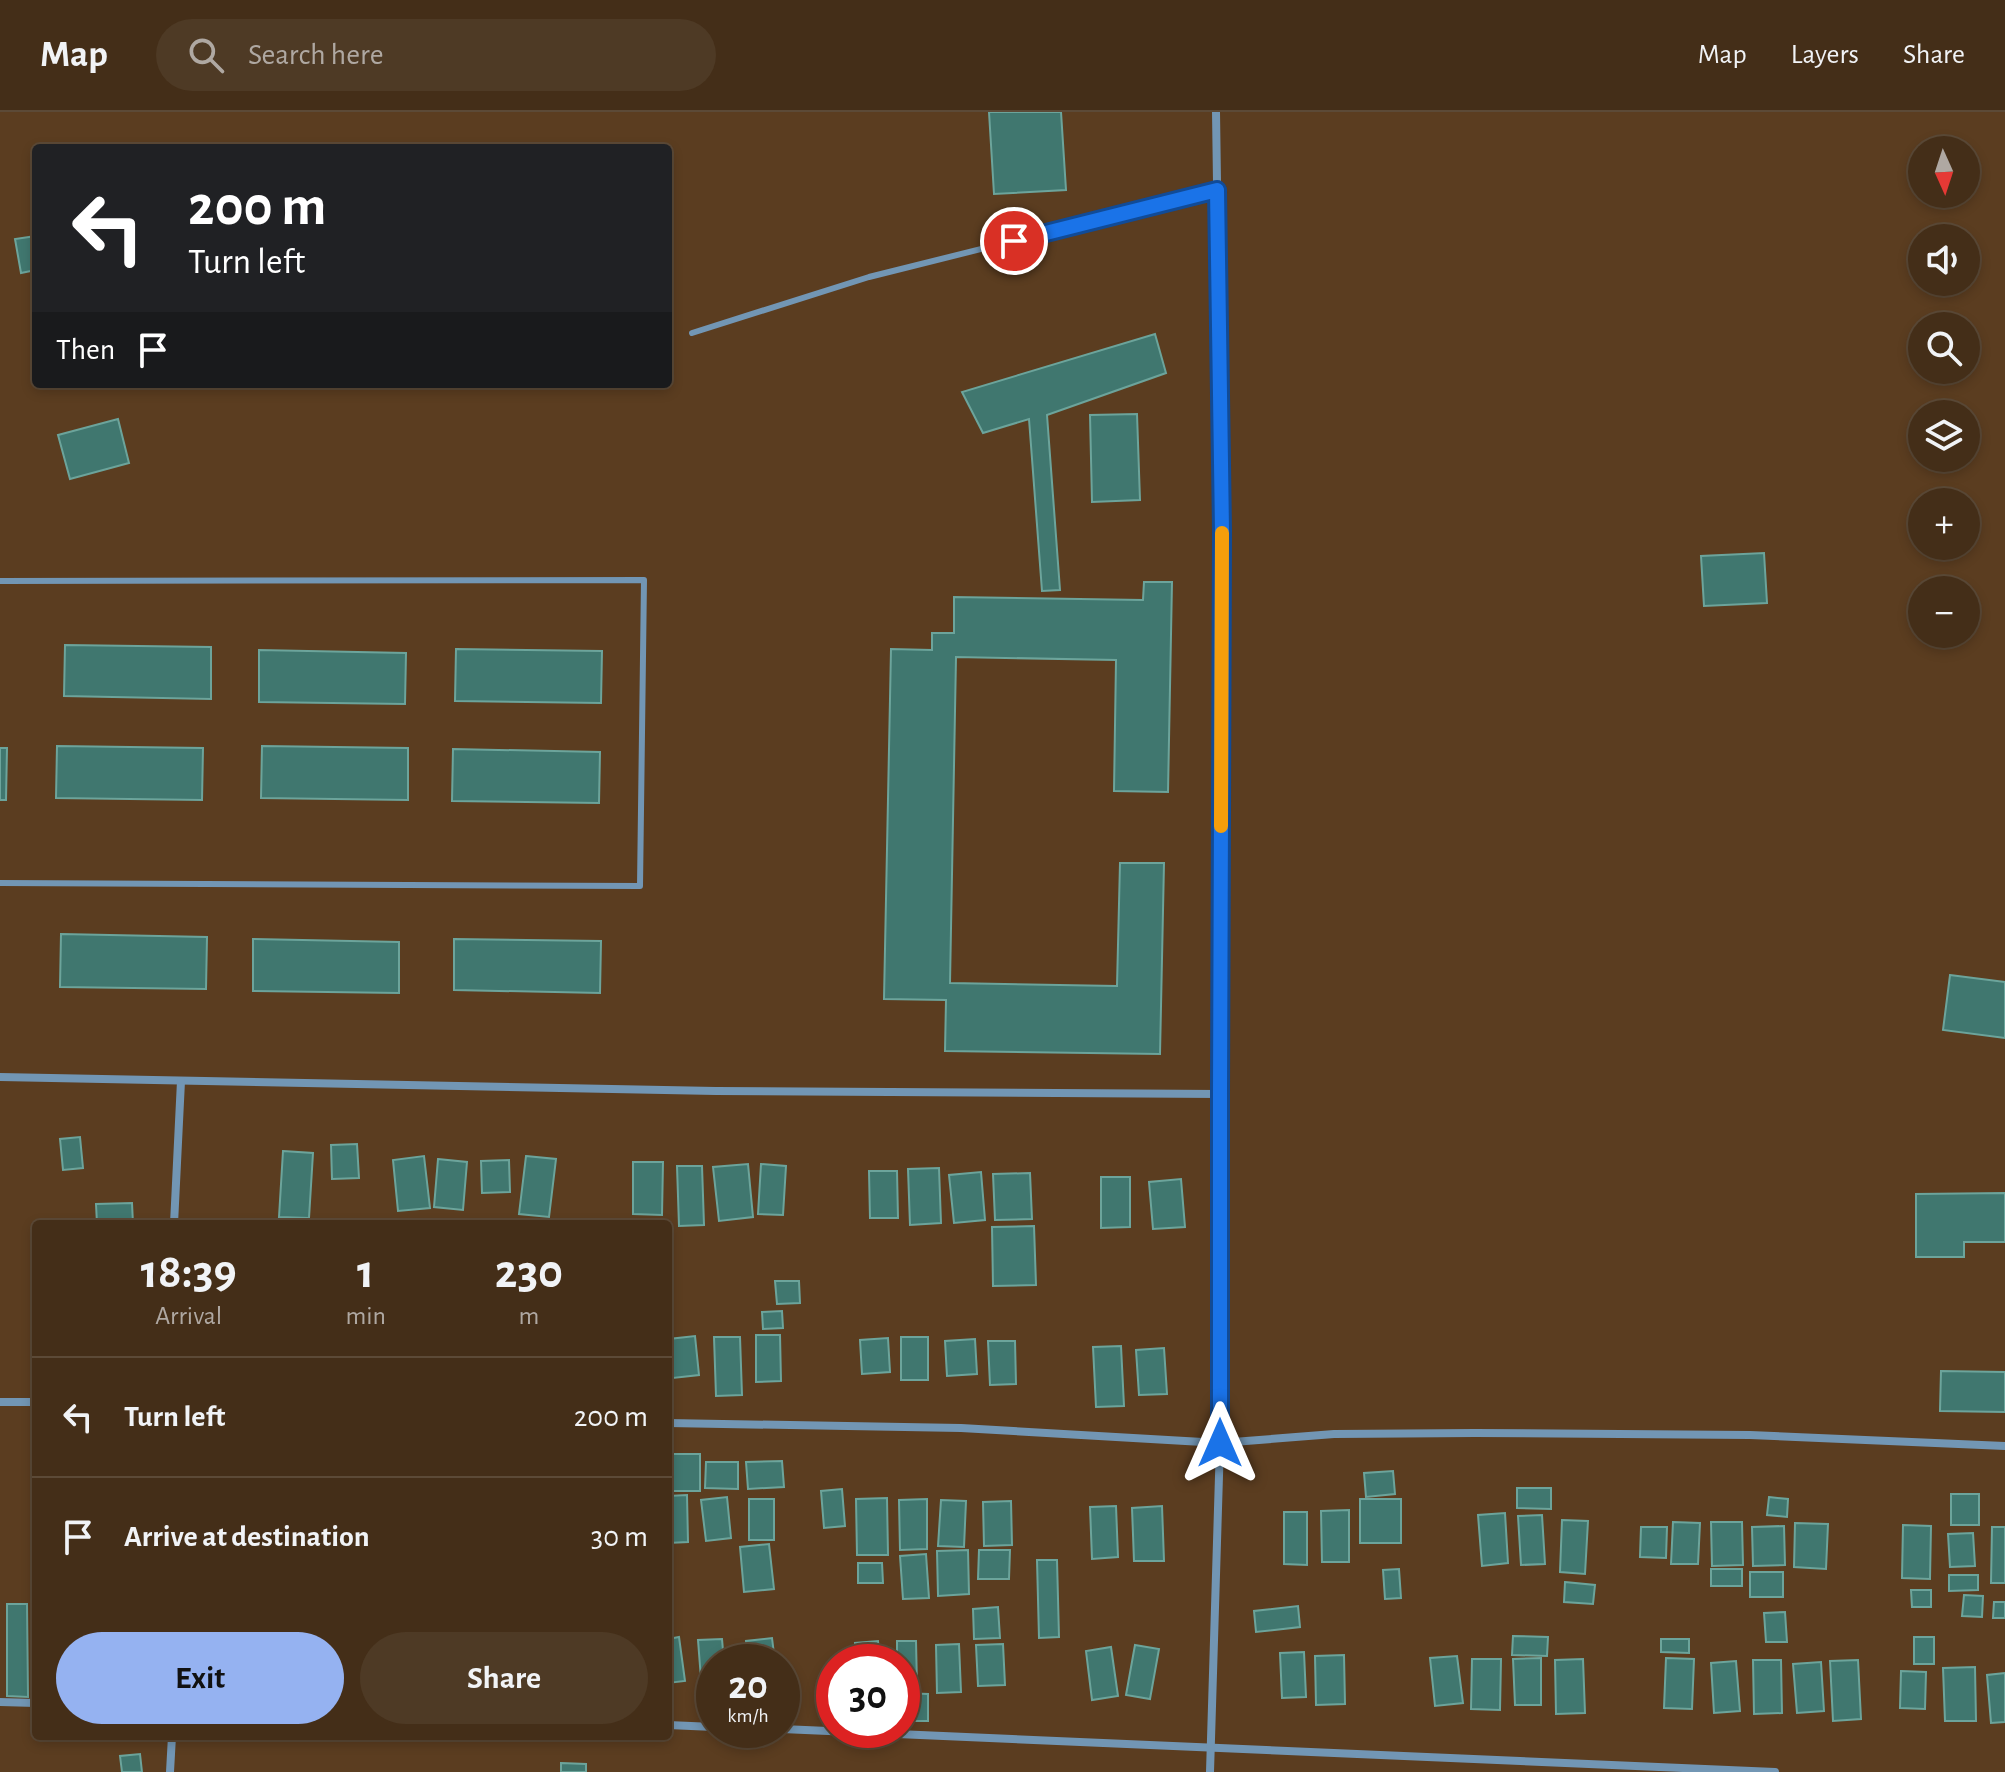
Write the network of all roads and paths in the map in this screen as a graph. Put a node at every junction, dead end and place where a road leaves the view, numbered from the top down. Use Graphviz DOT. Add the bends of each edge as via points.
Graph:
graph roads {
  1 [pos="1216,112"];
  2 [pos="1217,190"];
  3 [pos="692,333"];
  4 [pos="0,581"];
  5 [pos="0,883"];
  6 [pos="0,1077"];
  7 [pos="181,1081"];
  8 [pos="1220,1094"];
  9 [pos="174,1220"];
  10 [pos="0,1402"];
  11 [pos="32,1402"];
  12 [pos="672,1423"];
  13 [pos="1220,1443"];
  14 [pos="2005,1446"];
  15 [pos="0,1702"];
  16 [pos="32,1703"];
  17 [pos="672,1725"];
  18 [pos="696,1726"];
  19 [pos="800,1730"];
  20 [pos="172,1740"];
  21 [pos="1210,1746"];
  22 [pos="170,1772"];
  23 [pos="1210,1772"];
  24 [pos="1775,1772"];
  1 -- 2 [label="street"];
  2 -- 3 [label="lane" via="869,277"];
  2 -- 8 [label="street"];
  4 -- 5 [label="lane" via="644,580 640,886"];
  6 -- 7 [label="street"];
  7 -- 8 [label="street"];
  7 -- 9 [label="street"];
  8 -- 13 [label="street"];
  10 -- 11 [label="street"];
  12 -- 13 [label="street" via="961,1428"];
  13 -- 14 [label="street" via="1334,1434 1475,1433 1750,1435"];
  13 -- 21 [label="street"];
  15 -- 16 [label="street"];
  17 -- 18 [label="street"];
  19 -- 21 [label="street"];
  20 -- 22 [label="street"];
  21 -- 23 [label="street"];
  21 -- 24 [label="street"];
}
